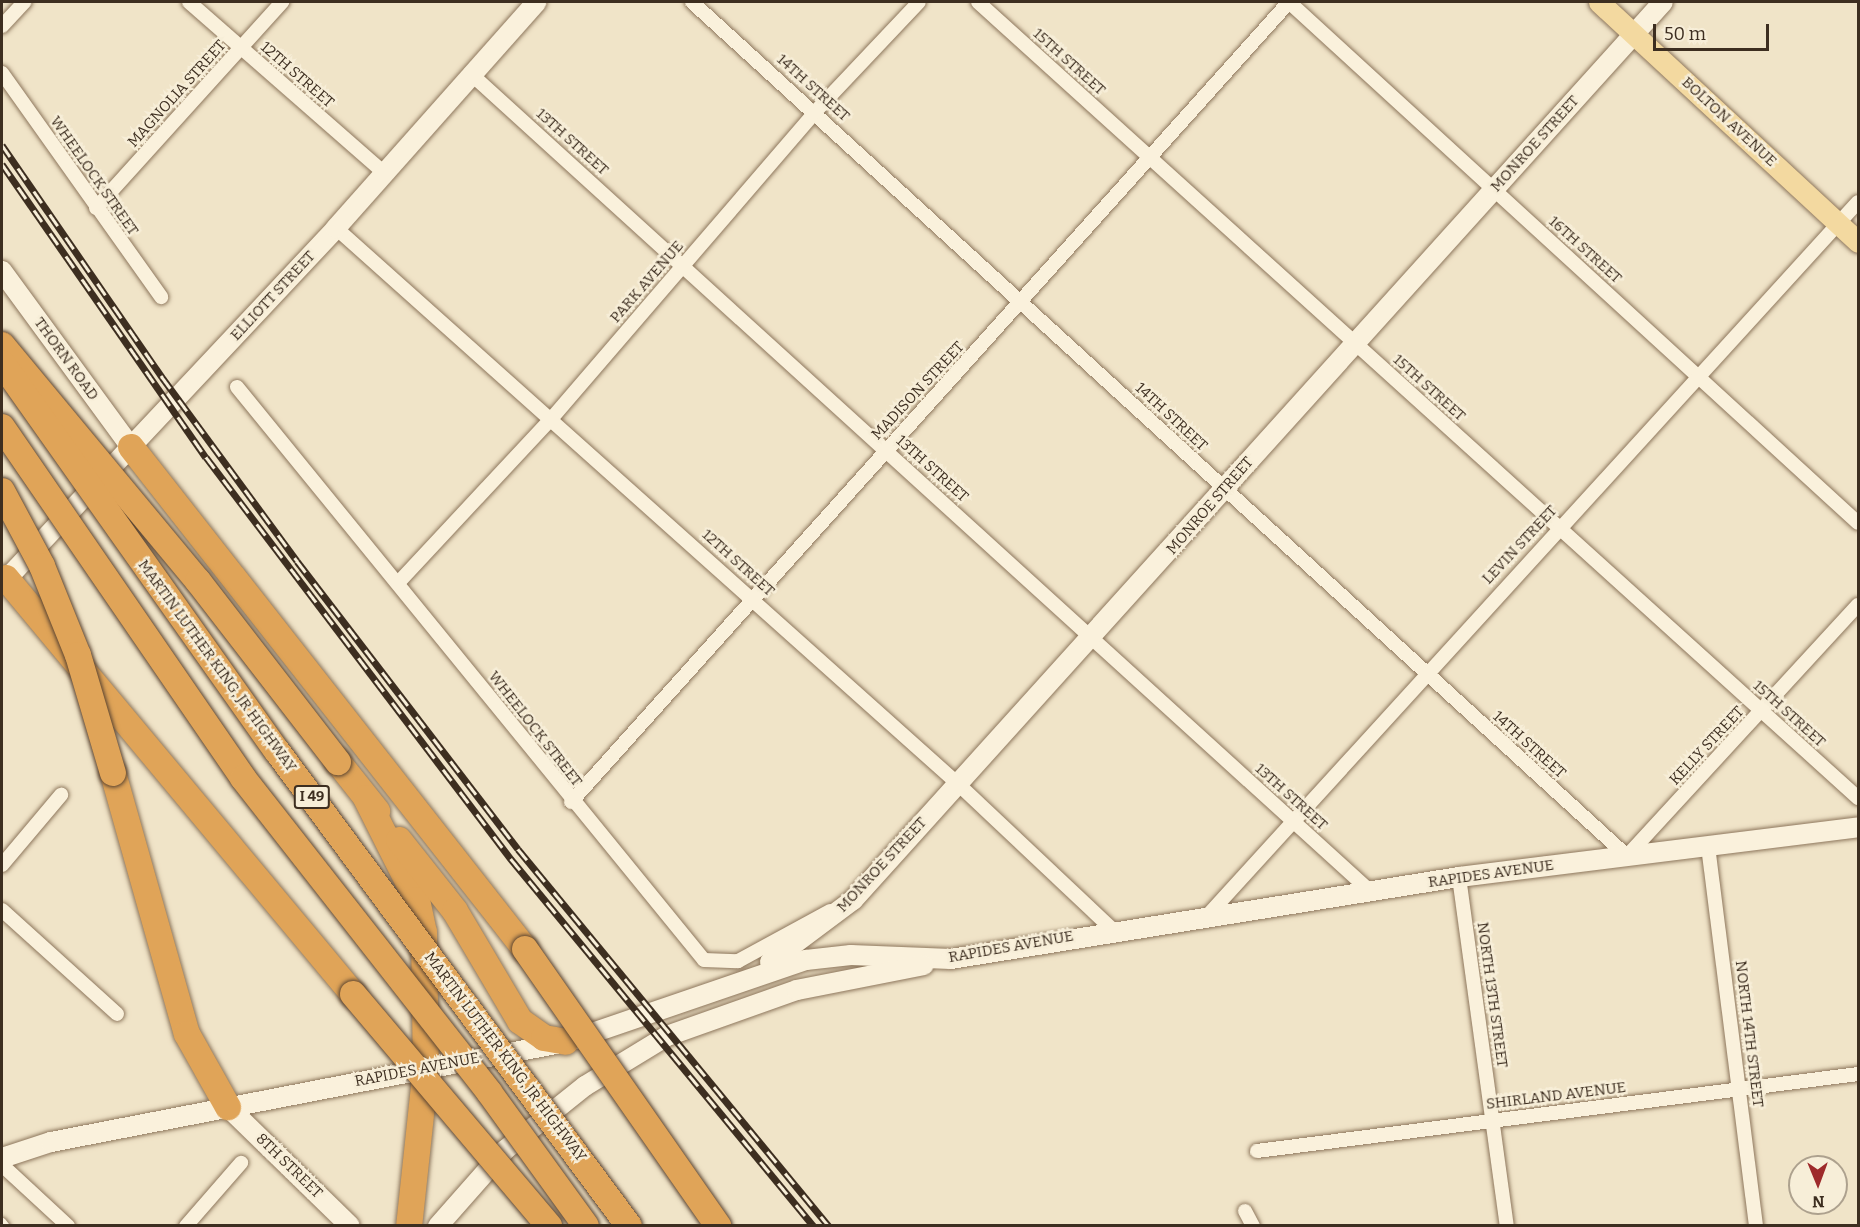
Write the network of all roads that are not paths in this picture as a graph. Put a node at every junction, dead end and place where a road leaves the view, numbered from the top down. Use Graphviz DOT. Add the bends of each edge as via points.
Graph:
graph roads {
  1 [pos="24,2"];
  2 [pos="189,2"];
  3 [pos="282,2"];
  4 [pos="537,2"];
  5 [pos="692,2"];
  6 [pos="918,2"];
  7 [pos="978,2"];
  8 [pos="1289,2"];
  9 [pos="1599,2"];
  10 [pos="1662,2"];
  11 [pos="2,26"];
  12 [pos="1634,33"];
  13 [pos="241,47"];
  14 [pos="2,73"];
  15 [pos="470,73"];
  16 [pos="815,112"];
  17 [pos="1151,159"];
  18 [pos="384,173"];
  19 [pos="1495,189"];
  20 [pos="1858,202"];
  21 [pos="96,208"];
  22 [pos="1839,225"];
  23 [pos="336,228"];
  24 [pos="1858,242"];
  25 [pos="684,265"];
  26 [pos="2,271"];
  27 [pos="161,297"];
  28 [pos="1022,303"];
  29 [pos="1355,343"];
  30 [pos="2,345"];
  31 [pos="2,363"];
  32 [pos="1701,378"];
  33 [pos="237,387"];
  34 [pos="552,418"];
  35 [pos="2,427"];
  36 [pos="131,447"];
  37 [pos="887,450"];
  38 [pos="1224,489"];
  39 [pos="2,491"];
  40 [pos="1858,523"];
  41 [pos="1558,528"];
  42 [pos="3,578"];
  43 [pos="398,583"];
  44 [pos="752,598"];
  45 [pos="1858,605"];
  46 [pos="1094,638"];
  47 [pos="1425,673"];
  48 [pos="1761,711"];
  49 [pos="957,783"];
  50 [pos="61,795"];
  51 [pos="366,798"];
  52 [pos="1858,798"];
  53 [pos="571,802"];
  54 [pos="1292,821"];
  55 [pos="1858,827"];
  56 [pos="1708,846"];
  57 [pos="1627,856"];
  58 [pos="2,865"];
  59 [pos="1459,877"];
  60 [pos="1370,891"];
  61 [pos="853,900"];
  62 [pos="2,910"];
  63 [pos="1209,914"];
  64 [pos="1112,930"];
  65 [pos="951,959"];
  66 [pos="733,983"];
  67 [pos="117,1014"];
  68 [pos="566,1042"];
  69 [pos="426,1068"];
  70 [pos="1858,1074"];
  71 [pos="1739,1089"];
  72 [pos="228,1107"];
  73 [pos="1493,1120"];
  74 [pos="1257,1151"];
  75 [pos="2,1158"];
  76 [pos="241,1163"];
  77 [pos="2,1165"];
  78 [pos="1245,1211"];
  79 [pos="2,1221"];
  80 [pos="62,1224"];
  81 [pos="6,1226"];
  82 [pos="186,1226"];
  83 [pos="350,1226"];
  84 [pos="409,1226"];
  85 [pos="438,1226"];
  86 [pos="549,1226"];
  87 [pos="586,1226"];
  88 [pos="629,1226"];
  89 [pos="718,1226"];
  90 [pos="1253,1226"];
  91 [pos="1506,1226"];
  92 [pos="1756,1226"];
  1 -- 11 [label="street"];
  2 -- 13 [label="street, 12TH STREET"];
  3 -- 13 [label="street, MAGNOLIA STREET"];
  4 -- 15 [label="main road, ELLIOTT STREET"];
  5 -- 16 [label="street, 14TH STREET"];
  6 -- 16 [label="street, PARK AVENUE"];
  7 -- 17 [label="street, 15TH STREET"];
  8 -- 17 [label="street, MADISON STREET"];
  8 -- 19 [label="street, 16TH STREET"];
  9 -- 12 [label="main road, BOLTON AVENUE"];
  10 -- 12 [label="main road, MONROE STREET"];
  12 -- 19 [label="main road, MONROE STREET"];
  12 -- 22 [label="main road, BOLTON AVENUE"];
  13 -- 18 [label="street, 12TH STREET"];
  13 -- 21 [label="street, MAGNOLIA STREET"];
  14 -- 21 [label="street, WHEELOCK STREET"];
  15 -- 18 [label="main road, ELLIOTT STREET"];
  15 -- 25 [label="street, 13TH STREET"];
  16 -- 25 [label="street, PARK AVENUE"];
  16 -- 28 [label="street, 14TH STREET"];
  17 -- 28 [label="street, MADISON STREET"];
  17 -- 29 [label="street, 15TH STREET"];
  18 -- 23 [label="main road, ELLIOTT STREET"];
  19 -- 29 [label="main road, MONROE STREET"];
  19 -- 32 [label="street, 16TH STREET"];
  20 -- 22 [label="street, LEVIN STREET"];
  21 -- 27 [label="street, WHEELOCK STREET"];
  22 -- 24 [label="main road, BOLTON AVENUE"];
  22 -- 32 [label="street, LEVIN STREET"];
  23 -- 34 [label="street, 12TH STREET"];
  23 -- 36 [label="main road, ELLIOTT STREET"];
  25 -- 34 [label="street, PARK AVENUE"];
  25 -- 37 [label="street, 13TH STREET"];
  26 -- 36 [label="main road, THORN ROAD"];
  28 -- 37 [label="street, MADISON STREET"];
  28 -- 38 [label="street, 14TH STREET"];
  29 -- 38 [label="main road, MONROE STREET"];
  29 -- 41 [label="street, 15TH STREET"];
  30 -- 51 [label="highway, bridge" via="198,582"];
  31 -- 88 [label="highway, MARTIN LUTHER KING, JR HIGHWAY / I 49, bridge" via="277,751"];
  32 -- 40 [label="street, 16TH STREET"];
  32 -- 41 [label="street, LEVIN STREET"];
  33 -- 43 [label="street, WHEELOCK STREET"];
  34 -- 43 [label="street, PARK AVENUE"];
  34 -- 44 [label="street, 12TH STREET"];
  35 -- 87 [label="highway, I 49, bridge" via="243,778 489,1092"];
  36 -- 42 [label="main road, ELLIOTT STREET"];
  36 -- 89 [label="highway, bridge" via="525,949"];
  37 -- 44 [label="street, MADISON STREET"];
  37 -- 46 [label="street, 13TH STREET"];
  38 -- 46 [label="main road, MONROE STREET"];
  38 -- 47 [label="street, 14TH STREET"];
  39 -- 72 [label="highway, bridge" via="68,628 187,1034"];
  41 -- 47 [label="street, LEVIN STREET"];
  41 -- 48 [label="street, 15TH STREET"];
  42 -- 86 [label="highway, bridge"];
  43 -- 53 [label="street, WHEELOCK STREET"];
  44 -- 49 [label="street, 12TH STREET"];
  44 -- 53 [label="street, MADISON STREET"];
  45 -- 48 [label="street, KELLY STREET"];
  46 -- 49 [label="main road, MONROE STREET"];
  46 -- 54 [label="street, 13TH STREET"];
  47 -- 54 [label="street, LEVIN STREET"];
  47 -- 57 [label="street, 14TH STREET"];
  48 -- 52 [label="street, 15TH STREET"];
  48 -- 57 [label="street, KELLY STREET"];
  49 -- 61 [label="main road, MONROE STREET"];
  49 -- 64 [label="street, 12TH STREET"];
  50 -- 58 [label="street"];
  51 -- 68 [label="highway" via="455,911 520,1021 543,1038"];
  51 -- 69 [label="highway" via="417,900 428,978"];
  53 -- 61 [label="street, WHEELOCK STREET" via="694,951 715,964 738,961"];
  54 -- 60 [label="street, 13TH STREET"];
  54 -- 63 [label="street, LEVIN STREET"];
  55 -- 56 [label="main road, RAPIDES AVENUE"];
  56 -- 57 [label="main road, RAPIDES AVENUE"];
  56 -- 71 [label="street, NORTH 14TH STREET"];
  57 -- 59 [label="main road, RAPIDES AVENUE"];
  59 -- 60 [label="main road, RAPIDES AVENUE"];
  59 -- 73 [label="street, NORTH 13TH STREET"];
  60 -- 63 [label="main road, RAPIDES AVENUE"];
  61 -- 66 [label="main road, MONROE STREET" via="794,949"];
  62 -- 67 [label="street"];
  63 -- 64 [label="main road, RAPIDES AVENUE"];
  64 -- 65 [label="main road, RAPIDES AVENUE"];
  65 -- 66 [label="main road, RAPIDES AVENUE" via="851,955 806,960"];
  65 -- 85 [label="main road" via="797,990 667,1036 585,1086 505,1150"];
  66 -- 68 [label="main road, RAPIDES AVENUE" via="634,1022"];
  68 -- 69 [label="main road, RAPIDES AVENUE"];
  69 -- 72 [label="main road, RAPIDES AVENUE"];
  69 -- 84 [label="highway"];
  70 -- 71 [label="street, SHIRLAND AVENUE"];
  71 -- 73 [label="street, SHIRLAND AVENUE"];
  71 -- 92 [label="street, NORTH 14TH STREET"];
  72 -- 75 [label="main road, RAPIDES AVENUE" via="51,1142"];
  72 -- 83 [label="main road, 8TH STREET"];
  73 -- 74 [label="street, SHIRLAND AVENUE"];
  73 -- 91 [label="street, NORTH 13TH STREET"];
  76 -- 82 [label="street"];
  77 -- 80 [label="street"];
  78 -- 90 [label="street"];
  79 -- 81 [label="lane"];
}
